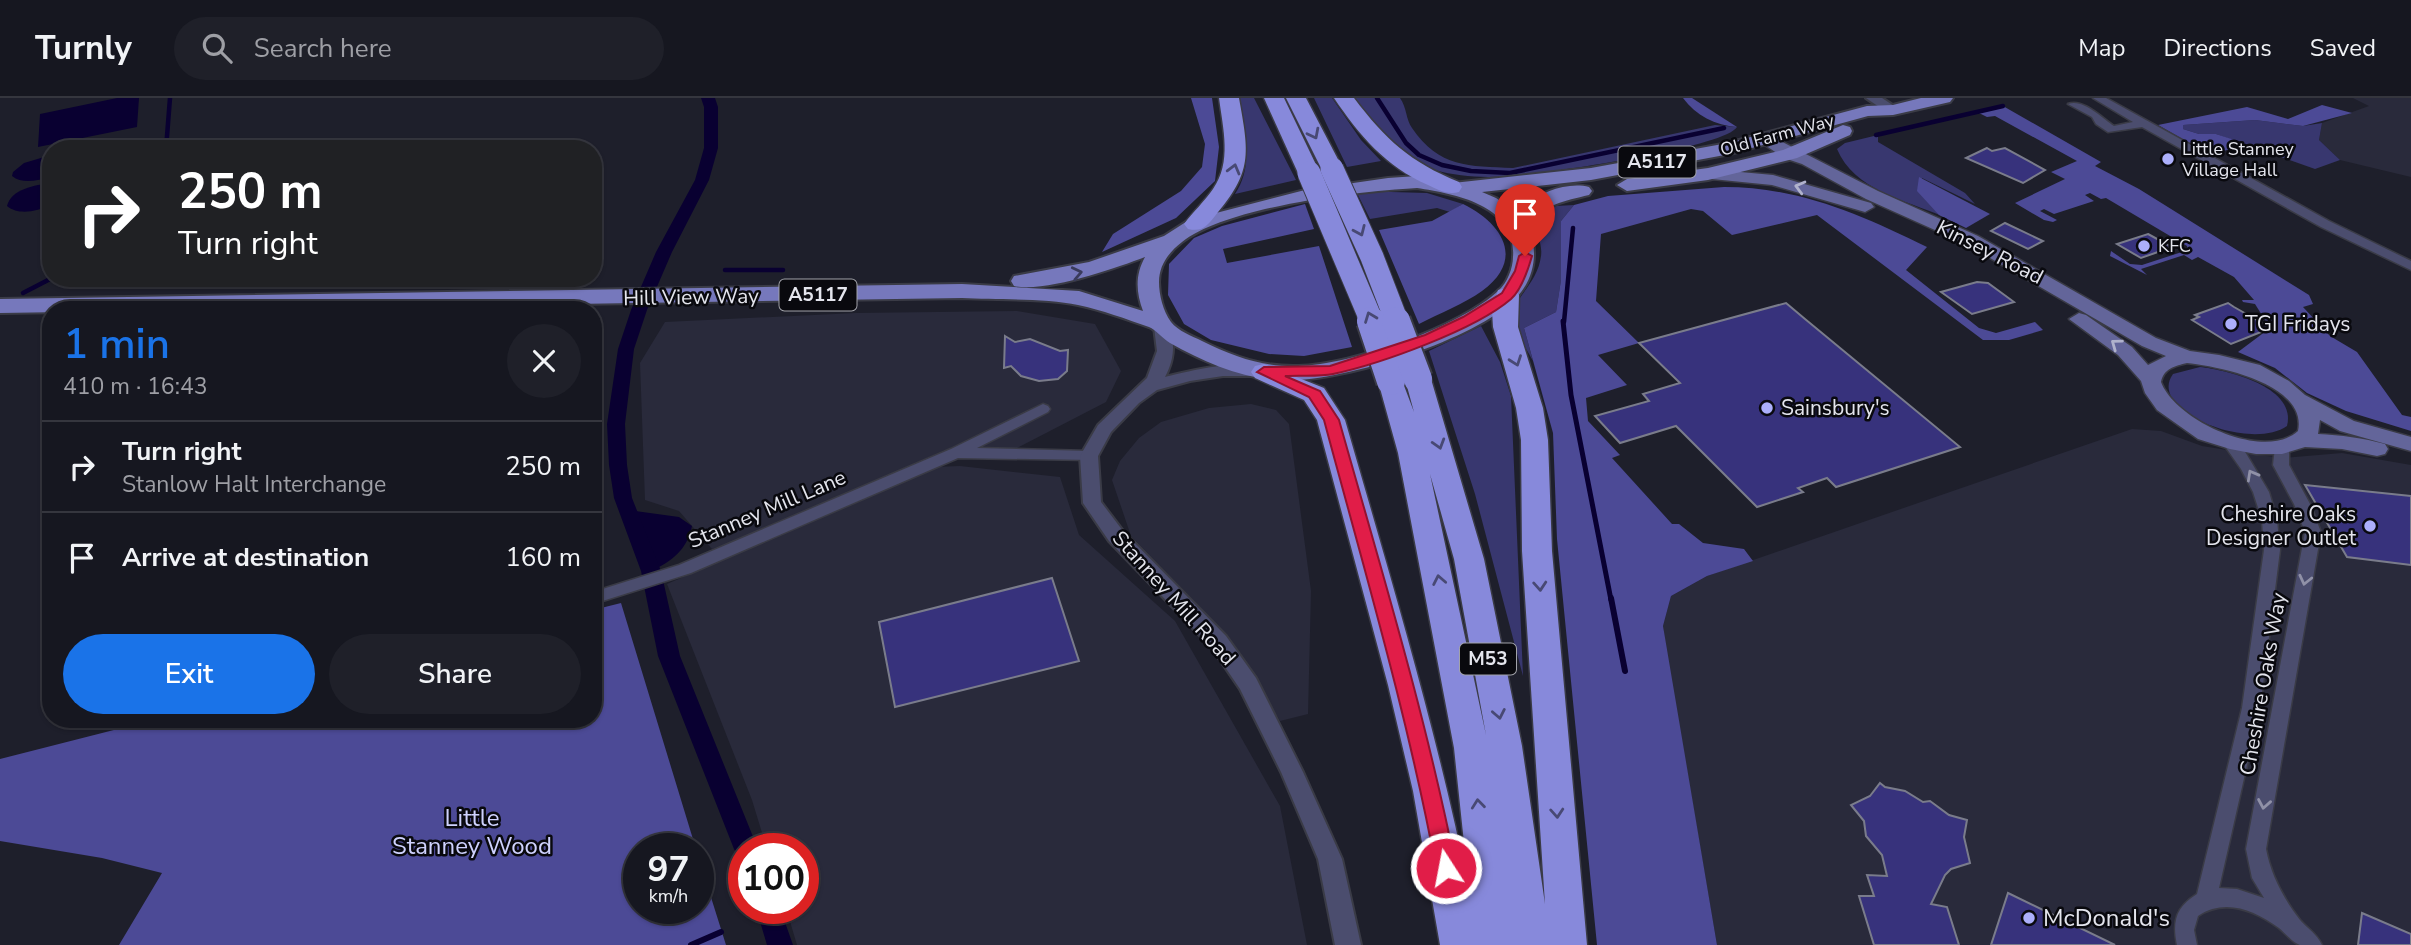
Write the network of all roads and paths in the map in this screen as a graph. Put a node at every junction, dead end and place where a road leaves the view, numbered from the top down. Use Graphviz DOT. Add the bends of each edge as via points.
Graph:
graph roads {
  1 [pos="1229,98"];
  2 [pos="1273,98"];
  3 [pos="1296,98"];
  4 [pos="1343,98"];
  5 [pos="1873,98"];
  6 [pos="1944,98"];
  7 [pos="2098,98"];
  8 [pos="2073,104"];
  9 [pos="1893,110"];
  10 [pos="2140,124"];
  11 [pos="1765,138"];
  12 [pos="1790,154"];
  13 [pos="1321,171"];
  14 [pos="1708,174"];
  15 [pos="1452,187"];
  16 [pos="1865,207"];
  17 [pos="1196,224"];
  18 [pos="1519,225"];
  19 [pos="1168,241"];
  20 [pos="2411,266"];
  21 [pos="962,291"];
  22 [pos="1507,295"];
  23 [pos="381,301"];
  24 [pos="42,305"];
  25 [pos="0,306"];
  26 [pos="1160,325"];
  27 [pos="2187,357"];
  28 [pos="1262,371"];
  29 [pos="2150,379"];
  30 [pos="1405,380"];
  31 [pos="1152,386"];
  32 [pos="2298,400"];
  33 [pos="1043,409"];
  34 [pos="2229,443"];
  35 [pos="2292,443"];
  36 [pos="2411,444"];
  37 [pos="956,453"];
  38 [pos="1088,456"];
  39 [pos="2411,457"];
  40 [pos="602,596"];
  41 [pos="2206,900"];
  42 [pos="2293,926"];
  43 [pos="1348,945"];
  44 [pos="1460,945"];
  45 [pos="1494,945"];
  46 [pos="1531,945"];
  47 [pos="1567,945"];
  48 [pos="2187,945"];
  49 [pos="2312,945"];
  17 -- 1 [label="highway, one-way" via="1223,193 1237,166"];
  2 -- 13 [label="highway, M53"];
  3 -- 13 [label="highway, M53, one-way"];
  4 -- 15 [label="highway" via="1377,144 1402,165"];
  5 -- 9 [label="street"];
  6 -- 9 [label="main road, Old Farm Way / A5117"];
  7 -- 10 [label="street"];
  8 -- 10 [label="street" via="2096,115 2112,130"];
  9 -- 11 [label="main road, Old Farm Way / A5117" via="1867,111"];
  9 -- 12 [label="main road, Old Farm Way / A5117"];
  10 -- 20 [label="street"];
  11 -- 12 [label="main road, Kinsey Road"];
  11 -- 15 [label="main road, Old Farm Way / A5117" via="1730,149 1591,174"];
  12 -- 14 [label="main road, Old Farm Way / A5117"];
  12 -- 16 [label="main road, Kinsey Road" via="1794,164"];
  12 -- 27 [label="main road, Kinsey Road" via="1972,240 2149,342"];
  13 -- 30 [label="highway, M53, bridge" via="1372,322"];
  16 -- 14 [label="main road, one-way" via="1773,180"];
  14 -- 18 [label="main road, Old Farm Way / A5117" via="1544,199 1531,207"];
  15 -- 17 [label="main road, Hill View Way" via="1417,182 1352,186 1301,194"];
  15 -- 18 [label="main road" via="1499,208"];
  29 -- 16 [label="main road, Kinsey Road, one-way" via="2124,351 2006,274 1943,240"];
  17 -- 19 [label="main road, Hill View Way"];
  18 -- 22 [label="main road" via="1525,256 1522,271"];
  21 -- 19 [label="main road, Hill View Way / A5117, one-way" via="1080,273"];
  19 -- 26 [label="main road" via="1149,271 1148,291"];
  21 -- 23 [label="main road, Hill View Way / A5117"];
  21 -- 26 [label="main road, Hill View Way / A5117" via="1079,298"];
  22 -- 28 [label="main road" via="1455,326 1394,351 1331,370"];
  22 -- 47 [label="highway, one-way" via="1503,326 1533,426 1536,537"];
  24 -- 25 [label="main road, Hill View Way / A5117"];
  26 -- 28 [label="main road, Hill View Way" via="1211,355"];
  26 -- 31 [label="street" via="1167,347"];
  27 -- 29 [label="main road" via="2160,364"];
  27 -- 32 [label="main road" via="2209,358 2258,373"];
  28 -- 31 [label="street" via="1223,371"];
  28 -- 44 [label="highway" via="1314,394 1331,420 1412,711"];
  29 -- 34 [label="main road" via="2165,408"];
  45 -- 30 [label="highway, M53, one-way" via="1471,748 1412,453"];
  30 -- 46 [label="highway, M53, one-way" via="1469,559 1505,746"];
  31 -- 38 [label="street" via="1117,412"];
  32 -- 35 [label="main road" via="2310,425 2309,432"];
  32 -- 36 [label="main road" via="2347,426"];
  33 -- 37 [label="street, Stanney Mill Lane"];
  34 -- 35 [label="main road" via="2264,448"];
  41 -- 34 [label="street, Cheshire Oaks Way, one-way" via="2251,708 2272,550 2273,524 2266,502 2242,457"];
  35 -- 39 [label="main road" via="2343,442"];
  35 -- 42 [label="street, Cheshire Oaks Way, one-way" via="2281,465 2314,532 2256,849 2262,878"];
  37 -- 38 [label="street, Stanney Mill Lane"];
  37 -- 40 [label="street, Stanney Mill Lane" via="685,569"];
  38 -- 43 [label="street, Stanney Mill Road" via="1092,503 1116,536 1219,642 1248,684 1330,859"];
  41 -- 42 [label="street" via="2238,899 2261,906"];
  41 -- 48 [label="street" via="2194,906 2185,920"];
  42 -- 49 [label="street"];
}
